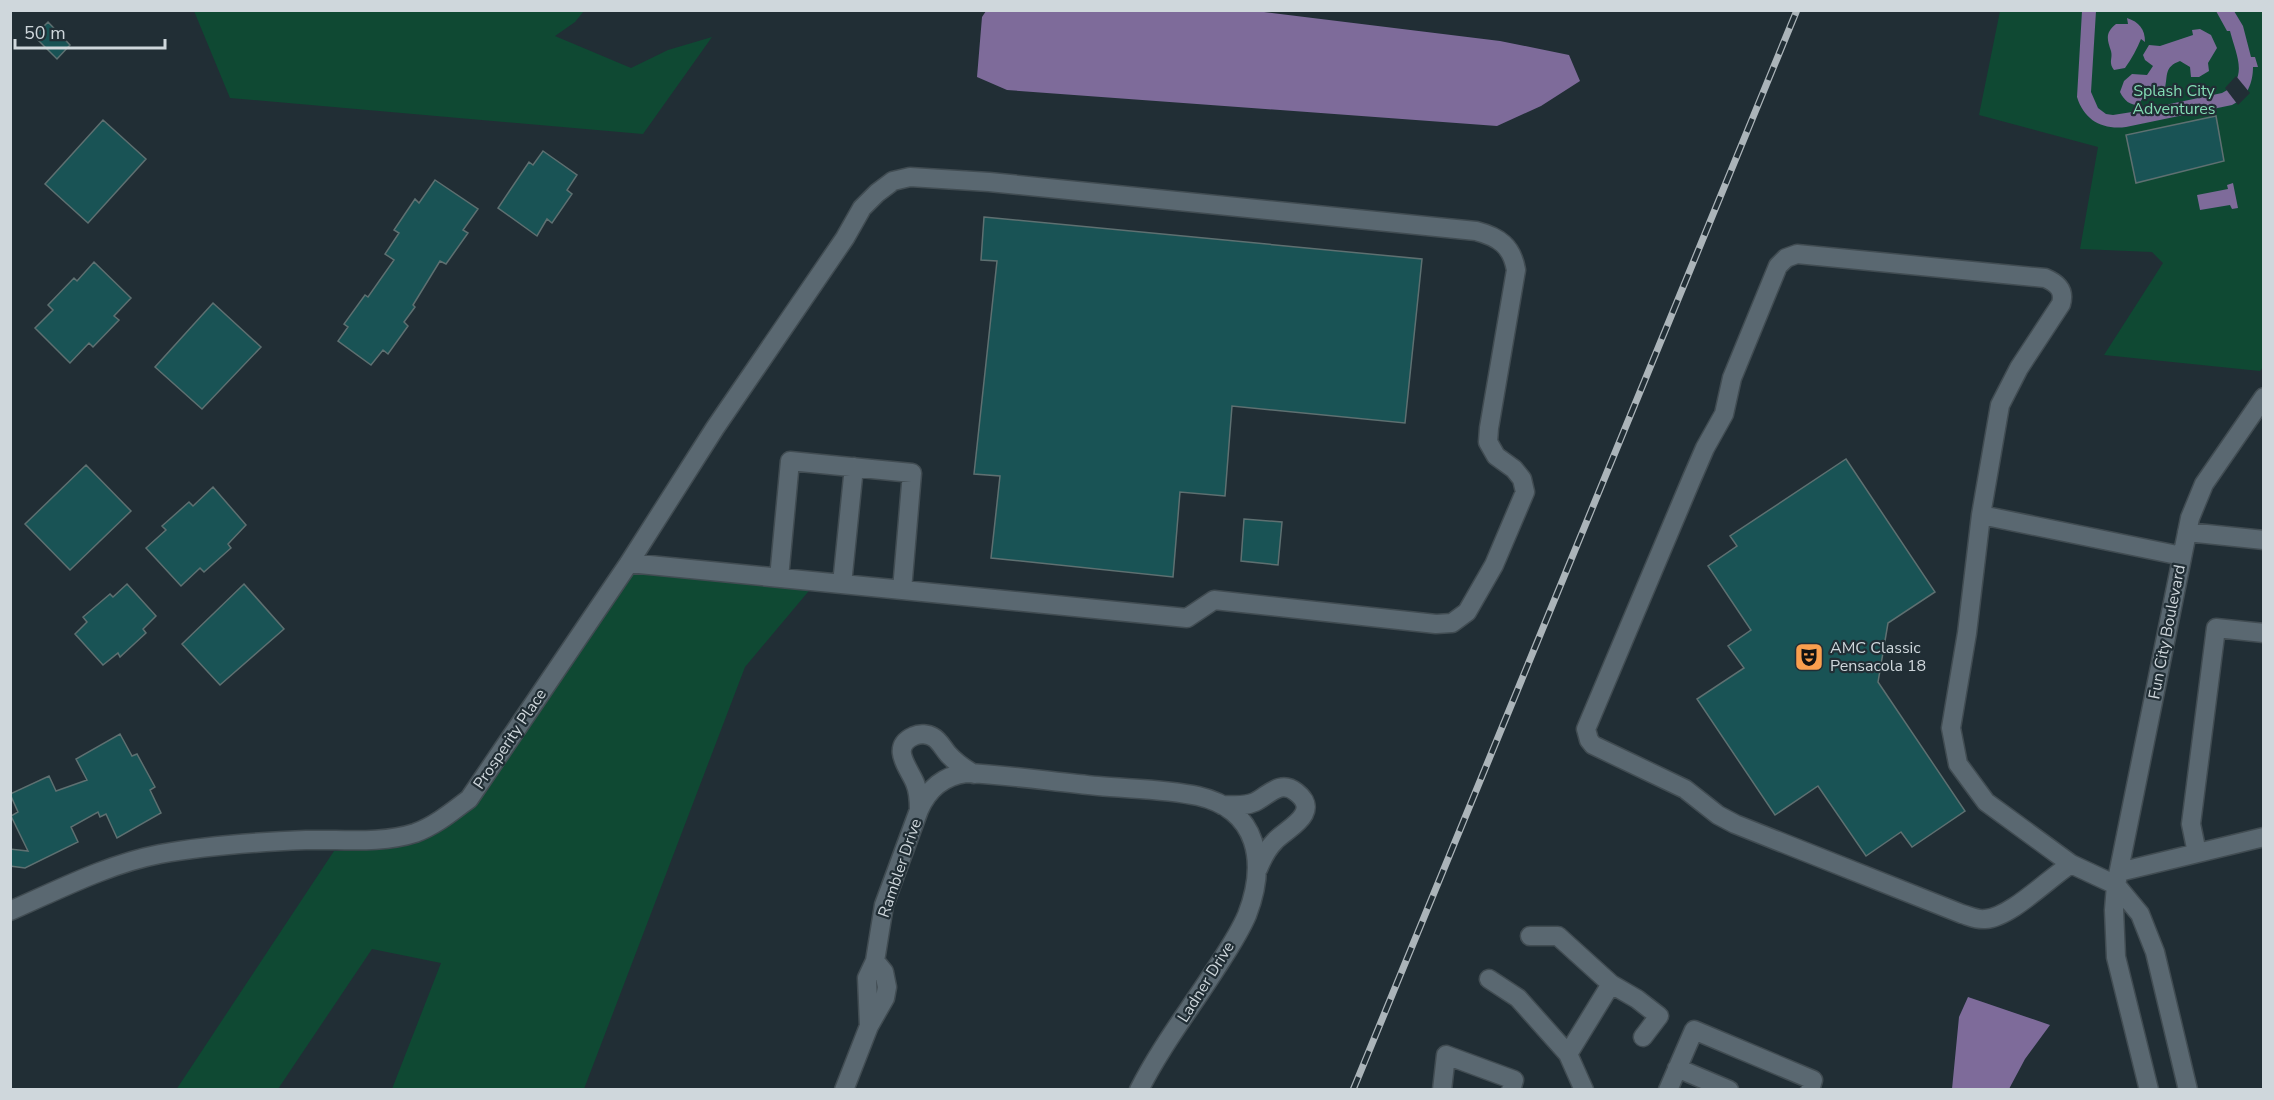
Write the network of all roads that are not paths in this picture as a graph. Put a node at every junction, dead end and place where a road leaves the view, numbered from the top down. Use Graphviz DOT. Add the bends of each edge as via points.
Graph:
graph roads {
  1 [pos="2264,397"];
  2 [pos="854,467"];
  3 [pos="1981,515"];
  4 [pos="2187,532"];
  5 [pos="2264,540"];
  6 [pos="2182,556"];
  7 [pos="628,563"];
  8 [pos="779,578"];
  9 [pos="842,584"];
  10 [pos="902,590"];
  11 [pos="2264,633"];
  12 [pos="974,774"];
  13 [pos="1222,805"];
  14 [pos="919,810"];
  15 [pos="2264,837"];
  16 [pos="2197,853"];
  17 [pos="2072,864"];
  18 [pos="1258,869"];
  19 [pos="2117,879"];
  20 [pos="10,911"];
  21 [pos="1530,936"];
  22 [pos="1489,980"];
  23 [pos="1611,984"];
  24 [pos="1643,1038"];
  25 [pos="1568,1054"];
  26 [pos="1677,1068"];
  27 [pos="844,1089"];
  28 [pos="1139,1089"];
  29 [pos="1442,1089"];
  30 [pos="1511,1089"];
  31 [pos="1584,1089"];
  32 [pos="1668,1089"];
  33 [pos="1729,1089"];
  34 [pos="1810,1089"];
  35 [pos="2149,1089"];
  36 [pos="2188,1089"];
  1 -- 4 [label="street, Fun City Boulevard" via="2204,484"];
  2 -- 8 [label="street" via="790,461"];
  2 -- 9 [label="street"];
  2 -- 10 [label="street" via="912,473"];
  3 -- 6 [label="street"];
  3 -- 17 [label="street" via="1951,728 1958,764 1986,802"];
  3 -- 17 [label="street" via="2000,405 2061,304 2061,289 2045,278 1797,254 1786,258 1778,266 1760,305 1732,378 1724,414 1696,468 1592,714 1586,729 1588,740 1606,753 1685,789 1735,824 1983,920 2006,912"];
  4 -- 5 [label="street"];
  4 -- 6 [label="street, Fun City Boulevard"];
  6 -- 19 [label="street, Fun City Boulevard"];
  7 -- 8 [label="street"];
  7 -- 10 [label="street, Prosperity Place" via="862,208 893,182 910,177 989,182 1476,231 1491,235 1508,247 1516,270 1488,442 1496,456 1522,478 1525,492 1494,566 1467,612 1452,623 1214,600 1187,618"];
  7 -- 20 [label="street, Prosperity Place" via="469,799 443,818 416,832 385,838 210,847 158,855 57,889"];
  8 -- 9 [label="street"];
  9 -- 10 [label="street"];
  11 -- 16 [label="street" via="2216,628 2191,824"];
  12 -- 13 [label="street, Ladner Drive" via="1186,794"];
  12 -- 14 [label="street, Rambler Drive" via="951,776 937,784"];
  12 -- 14 [label="street, Rambler Drive" via="932,736 914,736 906,742 902,760 915,784"];
  13 -- 18 [label="street, Ladner Drive" via="1240,818 1250,832"];
  13 -- 18 [label="street, Ladner Drive" via="1242,806 1275,788 1285,787 1302,798 1303,817 1276,840"];
  14 -- 27 [label="street, Rambler Drive" via="884,905 875,961 867,978 869,1026"];
  15 -- 16 [label="street"];
  16 -- 19 [label="street"];
  17 -- 19 [label="street"];
  18 -- 28 [label="street, Ladner Drive" via="1246,917"];
  19 -- 35 [label="street, Fun City Boulevard" via="2116,957"];
  19 -- 36 [label="street" via="2139,914 2155,952"];
  21 -- 23 [label="street" via="1558,936"];
  22 -- 25 [label="street" via="1518,998"];
  23 -- 24 [label="street" via="1659,1016"];
  23 -- 25 [label="street"];
  25 -- 31 [label="street"];
  26 -- 32 [label="street"];
  26 -- 33 [label="street"];
  26 -- 34 [label="street" via="1694,1030 1813,1080"];
  29 -- 30 [label="street" via="1446,1055 1514,1080"];
}
